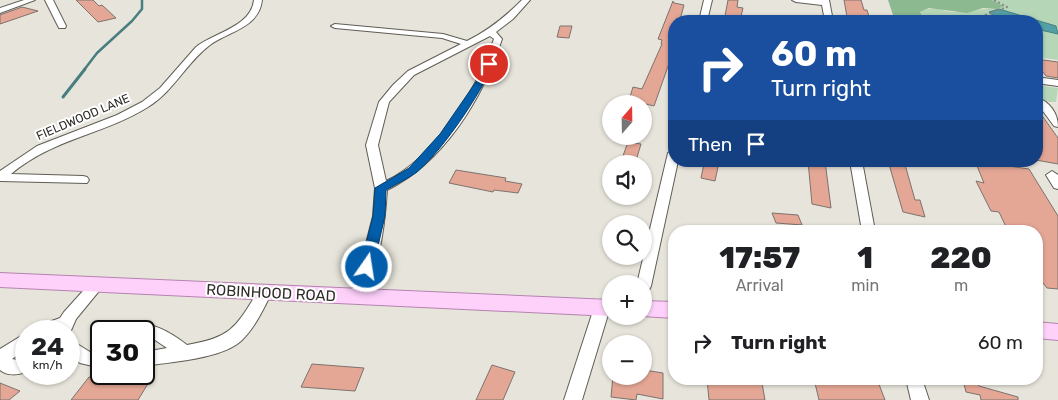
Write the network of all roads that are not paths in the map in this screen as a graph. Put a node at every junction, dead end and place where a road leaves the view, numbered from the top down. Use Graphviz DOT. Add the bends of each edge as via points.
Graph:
graph roads {
  1 [pos="31,0"];
  2 [pos="49,0"];
  3 [pos="258,0"];
  4 [pos="526,0"];
  5 [pos="708,0"];
  6 [pos="796,0"];
  7 [pos="826,2"];
  8 [pos="0,11"];
  9 [pos="704,15"];
  10 [pos="828,15"];
  11 [pos="62,26"];
  12 [pos="335,26"];
  13 [pos="491,32"];
  14 [pos="466,44"];
  15 [pos="1043,81"];
  16 [pos="1058,83"];
  17 [pos="1043,104"];
  18 [pos="1058,124"];
  19 [pos="671,167"];
  20 [pos="857,167"];
  21 [pos="0,177"];
  22 [pos="83,180"];
  23 [pos="381,188"];
  24 [pos="868,225"];
  25 [pos="646,275"];
  26 [pos="0,280"];
  27 [pos="97,285"];
  28 [pos="265,292"];
  29 [pos="357,296"];
  30 [pos="602,308"];
  31 [pos="652,309"];
  32 [pos="668,310"];
  33 [pos="67,320"];
  34 [pos="602,322"];
  35 [pos="1043,331"];
  36 [pos="1058,332"];
  37 [pos="155,333"];
  38 [pos="15,348"];
  39 [pos="183,352"];
  40 [pos="155,357"];
  41 [pos="15,367"];
  42 [pos="916,385"];
  43 [pos="573,400"];
  44 [pos="920,400"];
  1 -- 8 [label="street"];
  2 -- 11 [label="street"];
  3 -- 21 [label="street, FIELDWOOD LANE" via="258,7 250,18 196,50 166,88 147,103 42,148"];
  4 -- 13 [label="street"];
  5 -- 9 [label="street"];
  6 -- 7 [label="street"];
  7 -- 10 [label="street"];
  12 -- 14 [label="street" via="443,36"];
  13 -- 14 [label="street"];
  13 -- 23 [label="street" via="498,39 495,49 464,108 413,170"];
  14 -- 23 [label="street" via="411,73 384,102 372,145"];
  15 -- 16 [label="street"];
  17 -- 18 [label="street"];
  19 -- 25 [label="street"];
  20 -- 24 [label="street"];
  21 -- 22 [label="street"];
  23 -- 29 [label="street" via="379,216"];
  26 -- 27 [label="main road, ROBINHOOD ROAD"];
  27 -- 28 [label="main road, ROBINHOOD ROAD"];
  27 -- 33 [label="street"];
  28 -- 29 [label="main road, ROBINHOOD ROAD"];
  28 -- 39 [label="street" via="234,337 221,344"];
  29 -- 30 [label="main road, ROBINHOOD ROAD"];
  31 -- 32 [label="main road"];
  34 -- 43 [label="street"];
  35 -- 36 [label="main road"];
  37 -- 39 [label="street"];
  38 -- 41 [label="street" via="1,360 8,367"];
  39 -- 40 [label="street"];
  42 -- 44 [label="street"];
}
